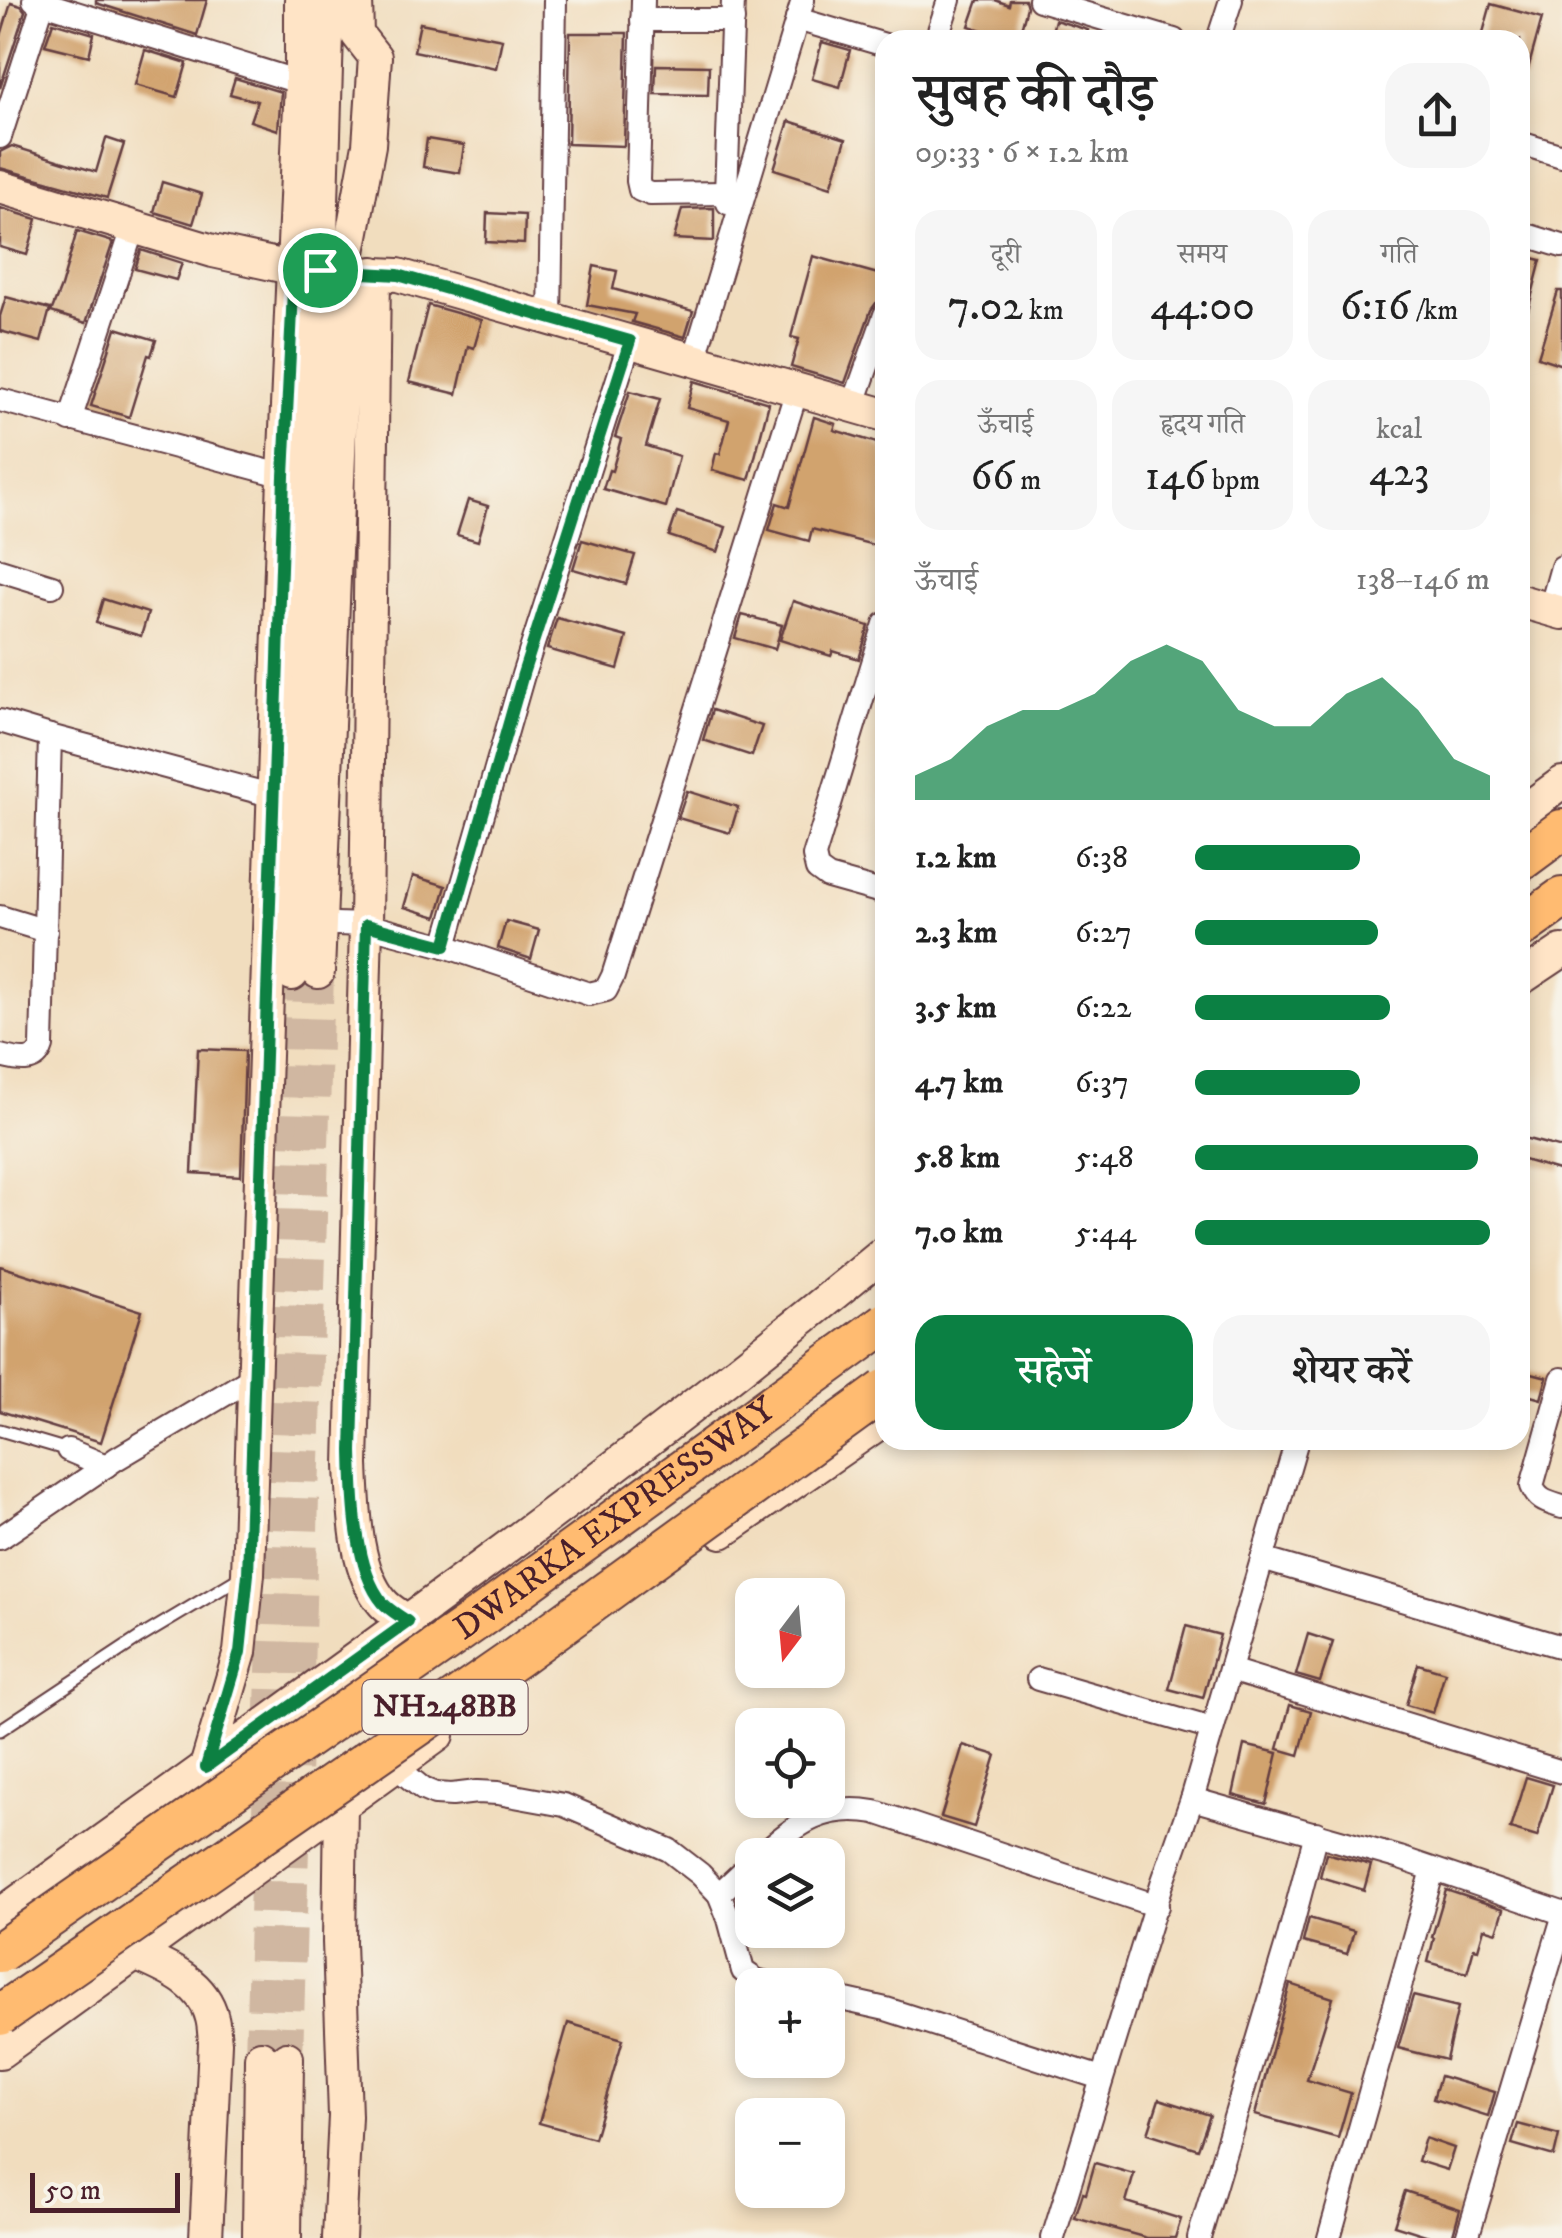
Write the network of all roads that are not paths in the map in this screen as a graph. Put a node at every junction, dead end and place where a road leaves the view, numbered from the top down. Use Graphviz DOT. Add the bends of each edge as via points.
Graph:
graph roads {
  1 [pos="301,0"];
  2 [pos="328,0"];
  3 [pos="356,0"];
  4 [pos="376,0"];
  5 [pos="556,0"];
  6 [pos="948,0"];
  7 [pos="1040,0"];
  8 [pos="1230,0"];
  9 [pos="39,1"];
  10 [pos="800,9"];
  11 [pos="642,10"];
  12 [pos="733,10"];
  13 [pos="939,30"];
  14 [pos="1140,30"];
  15 [pos="1221,30"];
  16 [pos="875,41"];
  17 [pos="376,57"];
  18 [pos="313,86"];
  19 [pos="0,138"];
  20 [pos="1530,146"];
  21 [pos="1562,156"];
  22 [pos="0,187"];
  23 [pos="726,192"];
  24 [pos="735,226"];
  25 [pos="133,228"];
  26 [pos="1530,236"];
  27 [pos="1562,246"];
  28 [pos="333,274"];
  29 [pos="550,318"];
  30 [pos="630,341"];
  31 [pos="875,343"];
  32 [pos="694,360"];
  33 [pos="797,390"];
  34 [pos="0,400"];
  35 [pos="853,406"];
  36 [pos="875,413"];
  37 [pos="70,420"];
  38 [pos="298,480"];
  39 [pos="1562,566"];
  40 [pos="0,570"];
  41 [pos="52,586"];
  42 [pos="1548,606"];
  43 [pos="875,657"];
  44 [pos="0,720"];
  45 [pos="50,736"];
  46 [pos="1562,782"];
  47 [pos="286,799"];
  48 [pos="1530,806"];
  49 [pos="1562,830"];
  50 [pos="1530,854"];
  51 [pos="875,890"];
  52 [pos="1562,898"];
  53 [pos="0,917"];
  54 [pos="1530,921"];
  55 [pos="306,923"];
  56 [pos="366,925"];
  57 [pos="46,930"];
  58 [pos="445,946"];
  59 [pos="1562,951"];
  60 [pos="1530,972"];
  61 [pos="305,973"];
  62 [pos="0,1056"];
  63 [pos="875,1260"];
  64 [pos="875,1330"];
  65 [pos="254,1377"];
  66 [pos="1562,1379"];
  67 [pos="875,1397"];
  68 [pos="875,1425"];
  69 [pos="0,1430"];
  70 [pos="68,1450"];
  71 [pos="1294,1450"];
  72 [pos="106,1466"];
  73 [pos="1562,1507"];
  74 [pos="0,1538"];
  75 [pos="1262,1559"];
  76 [pos="248,1574"];
  77 [pos="408,1622"];
  78 [pos="1562,1647"];
  79 [pos="1230,1670"];
  80 [pos="1038,1679"];
  81 [pos="1212,1729"];
  82 [pos="0,1730"];
  83 [pos="395,1766"];
  84 [pos="206,1767"];
  85 [pos="1562,1772"];
  86 [pos="1192,1800"];
  87 [pos="341,1805"];
  88 [pos="1316,1832"];
  89 [pos="782,1838"];
  90 [pos="1432,1870"];
  91 [pos="735,1879"];
  92 [pos="719,1894"];
  93 [pos="1157,1906"];
  94 [pos="1562,1913"];
  95 [pos="0,1915"];
  96 [pos="1562,1922"];
  97 [pos="0,1952"];
  98 [pos="135,1954"];
  99 [pos="742,1968"];
  100 [pos="845,2000"];
  101 [pos="0,2015"];
  102 [pos="0,2052"];
  103 [pos="1101,2078"];
  104 [pos="206,2238"];
  105 [pos="259,2238"];
  106 [pos="285,2238"];
  107 [pos="339,2238"];
  108 [pos="1053,2238"];
  109 [pos="1199,2238"];
  110 [pos="1330,2238"];
  111 [pos="1467,2238"];
  1 -- 18 [label="street"];
  2 -- 18 [label="street"];
  3 -- 17 [label="street" via="358,34"];
  4 -- 17 [label="street"];
  5 -- 29 [label="street"];
  6 -- 13 [label="street"];
  7 -- 14 [label="street"];
  8 -- 15 [label="street"];
  9 -- 18 [label="street"];
  9 -- 19 [label="street"];
  10 -- 16 [label="street"];
  10 -- 24 [label="street"];
  11 -- 12 [label="street"];
  11 -- 23 [label="street" via="640,190"];
  12 -- 23 [label="street"];
  17 -- 28 [label="street" via="369,145"];
  18 -- 28 [label="street"];
  20 -- 21 [label="street"];
  22 -- 25 [label="street"];
  23 -- 24 [label="street"];
  24 -- 32 [label="street"];
  25 -- 28 [label="street" via="212,252"];
  25 -- 37 [label="street"];
  26 -- 27 [label="street"];
  28 -- 29 [label="street" via="398,275"];
  28 -- 38 [label="street"];
  28 -- 55 [label="street"];
  28 -- 56 [label="street"];
  29 -- 30 [label="street"];
  30 -- 32 [label="street"];
  30 -- 58 [label="street"];
  31 -- 35 [label="street"];
  32 -- 33 [label="street"];
  33 -- 35 [label="street"];
  33 -- 58 [label="street" via="606,990 589,994"];
  34 -- 37 [label="street"];
  35 -- 36 [label="street"];
  37 -- 38 [label="street"];
  38 -- 47 [label="street"];
  39 -- 42 [label="street"];
  40 -- 41 [label="street"];
  43 -- 51 [label="street" via="814,856 828,877"];
  44 -- 45 [label="street"];
  45 -- 47 [label="street"];
  45 -- 57 [label="street"];
  46 -- 48 [label="street"];
  47 -- 55 [label="street"];
  47 -- 65 [label="street"];
  49 -- 50 [label="highway"];
  52 -- 54 [label="highway"];
  53 -- 57 [label="street"];
  55 -- 56 [label="street"];
  55 -- 61 [label="street"];
  56 -- 58 [label="street"];
  56 -- 77 [label="street" via="354,1503 368,1577 382,1603"];
  57 -- 62 [label="street" via="42,1051 26,1060"];
  59 -- 60 [label="street"];
  63 -- 77 [label="street"];
  64 -- 97 [label="highway, DWARKA EXPRESSWAY / NH248BB, bridge" via="482,1616"];
  65 -- 72 [label="street"];
  65 -- 76 [label="street"];
  66 -- 73 [label="street" via="1532,1486 1536,1496"];
  67 -- 101 [label="highway, DWARKA EXPRESSWAY / NH248BB, bridge" via="517,1657"];
  68 -- 83 [label="street"];
  69 -- 70 [label="lane"];
  70 -- 72 [label="street"];
  71 -- 75 [label="street"];
  72 -- 74 [label="street"];
  75 -- 78 [label="street"];
  75 -- 79 [label="street"];
  76 -- 82 [label="lane"];
  76 -- 84 [label="street" via="240,1652"];
  77 -- 84 [label="street"];
  79 -- 81 [label="street"];
  79 -- 85 [label="street"];
  80 -- 81 [label="street"];
  81 -- 86 [label="street"];
  83 -- 87 [label="street"];
  83 -- 92 [label="street" via="434,1794 498,1792 564,1805 669,1850"];
  84 -- 95 [label="street"];
  86 -- 88 [label="street"];
  86 -- 93 [label="street"];
  87 -- 98 [label="street"];
  87 -- 107 [label="street" via="345,2116"];
  88 -- 90 [label="street"];
  88 -- 109 [label="street"];
  89 -- 93 [label="street" via="804,1821 836,1810 876,1812"];
  90 -- 94 [label="street"];
  90 -- 110 [label="street"];
  91 -- 92 [label="street"];
  92 -- 99 [label="street"];
  93 -- 103 [label="street"];
  96 -- 111 [label="street"];
  98 -- 102 [label="street"];
  98 -- 104 [label="street" via="179,1974 212,2015"];
  100 -- 103 [label="street"];
  103 -- 108 [label="street"];
  105 -- 106 [label="street" via="274,2057"];
}
